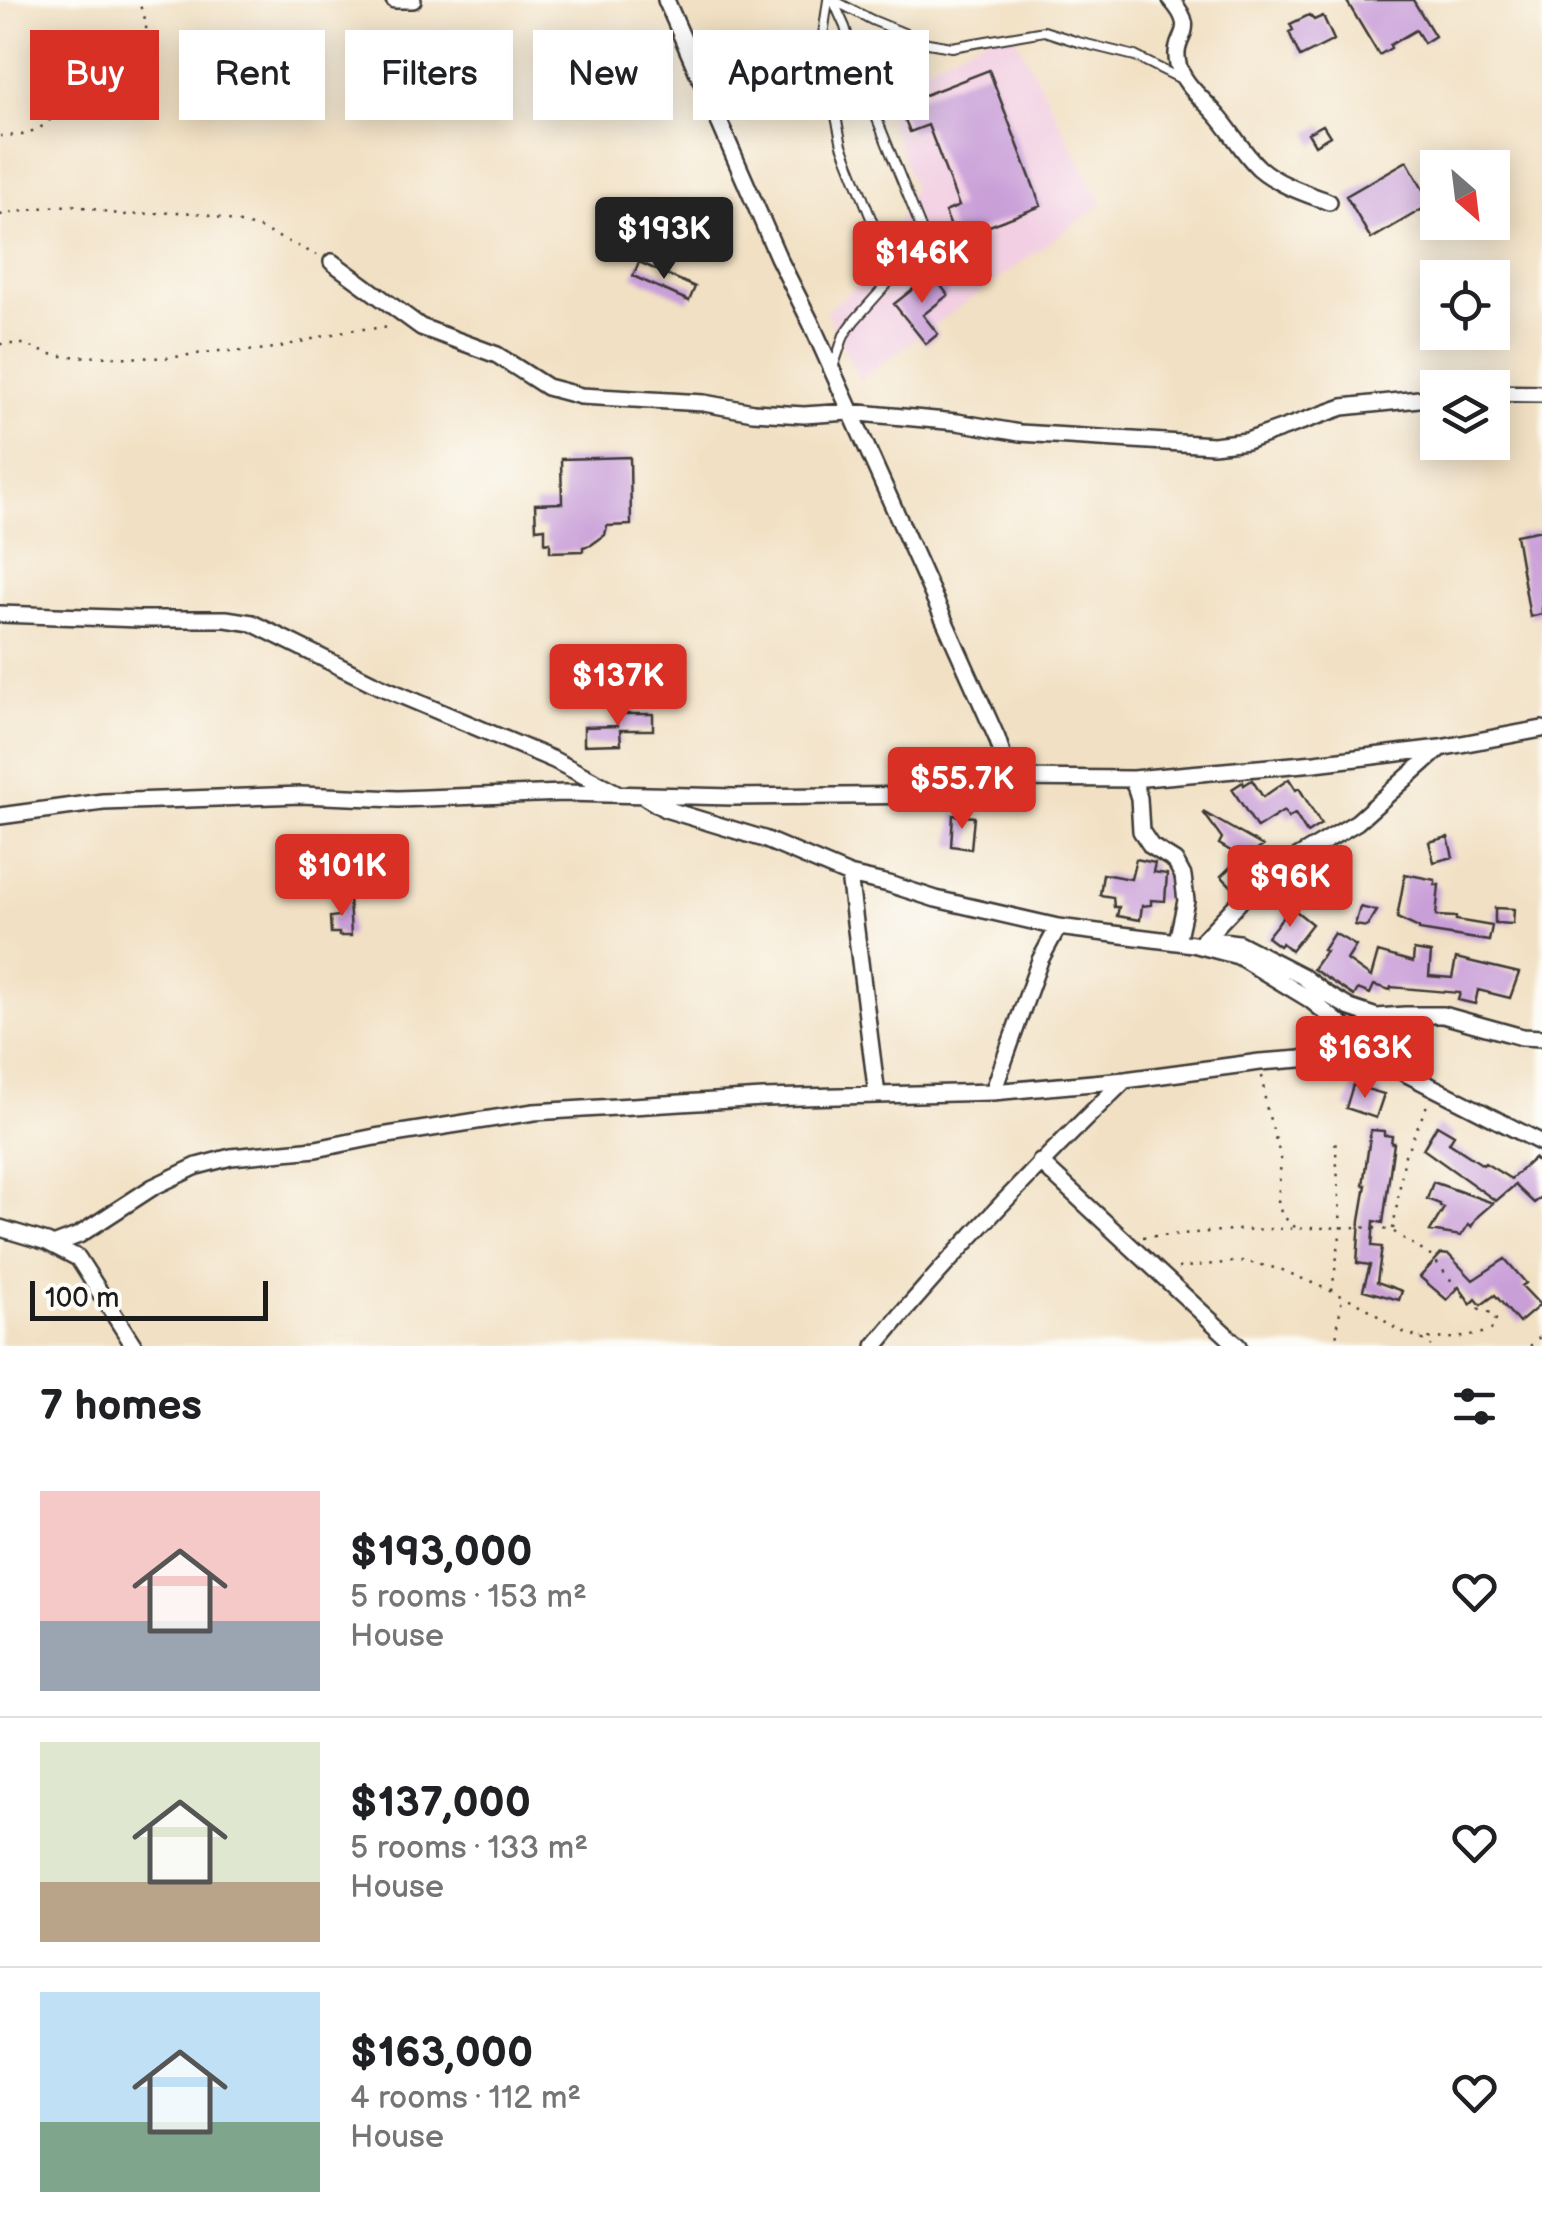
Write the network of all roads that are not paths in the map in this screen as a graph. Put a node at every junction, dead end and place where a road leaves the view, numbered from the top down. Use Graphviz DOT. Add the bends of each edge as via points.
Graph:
graph roads {
  1 [pos="394,0"];
  2 [pos="413,0"];
  3 [pos="666,0"];
  4 [pos="831,0"];
  5 [pos="1171,0"];
  6 [pos="676,8"];
  7 [pos="1186,82"];
  8 [pos="1329,202"];
  9 [pos="332,262"];
  10 [pos="898,272"];
  11 [pos="832,370"];
  12 [pos="1510,393"];
  13 [pos="1542,394"];
  14 [pos="1420,399"];
  15 [pos="849,412"];
  16 [pos="0,614"];
  17 [pos="1542,728"];
  18 [pos="1440,748"];
  19 [pos="1002,778"];
  20 [pos="1132,779"];
  21 [pos="620,794"];
  22 [pos="642,795"];
  23 [pos="0,816"];
  24 [pos="849,875"];
  25 [pos="1058,927"];
  26 [pos="1178,937"];
  27 [pos="1144,938"];
  28 [pos="1204,939"];
  29 [pos="1377,1017"];
  30 [pos="1353,1035"];
  31 [pos="1542,1038"];
  32 [pos="1125,1080"];
  33 [pos="993,1092"];
  34 [pos="877,1095"];
  35 [pos="1542,1143"];
  36 [pos="1040,1162"];
  37 [pos="0,1228"];
  38 [pos="53,1244"];
  39 [pos="134,1346"];
  40 [pos="875,1346"];
  41 [pos="1238,1346"];
  1 -- 2 [label="street"];
  3 -- 6 [label="street"];
  4 -- 7 [label="lane" via="928,43 952,47 1044,31 1135,56"];
  4 -- 10 [label="lane" via="824,60 842,146"];
  4 -- 10 [label="lane" via="921,228 919,248"];
  5 -- 7 [label="street" via="1186,26 1177,55"];
  6 -- 11 [label="street"];
  7 -- 8 [label="street" via="1261,169"];
  9 -- 15 [label="street" via="421,327 497,355 547,387 753,412"];
  10 -- 11 [label="lane" via="854,320"];
  11 -- 15 [label="street"];
  12 -- 13 [label="street"];
  14 -- 15 [label="street" via="1343,407 1248,441 1213,445 1020,433"];
  15 -- 19 [label="street" via="996,738"];
  16 -- 21 [label="street" via="252,623"];
  17 -- 18 [label="street"];
  18 -- 20 [label="street"];
  18 -- 28 [label="street" via="1357,822 1245,896"];
  19 -- 20 [label="street"];
  19 -- 22 [label="street" via="981,791 950,795"];
  20 -- 26 [label="street" via="1141,832 1183,876 1186,901"];
  21 -- 22 [label="street"];
  21 -- 23 [label="street" via="103,802"];
  22 -- 24 [label="street"];
  24 -- 25 [label="street"];
  24 -- 34 [label="street"];
  25 -- 27 [label="street"];
  25 -- 33 [label="street"];
  26 -- 27 [label="street"];
  26 -- 28 [label="street"];
  27 -- 30 [label="street" via="1238,956 1309,998"];
  28 -- 29 [label="street" via="1238,944"];
  29 -- 30 [label="street"];
  29 -- 31 [label="street" via="1443,1015"];
  30 -- 32 [label="street" via="1300,1059"];
  30 -- 35 [label="street" via="1395,1068"];
  32 -- 33 [label="street"];
  32 -- 36 [label="street"];
  33 -- 34 [label="street"];
  34 -- 38 [label="street" via="534,1112 232,1157 153,1187 79,1235"];
  36 -- 40 [label="street"];
  36 -- 41 [label="street"];
  37 -- 38 [label="street"];
  38 -- 39 [label="street" via="78,1258"];
}
